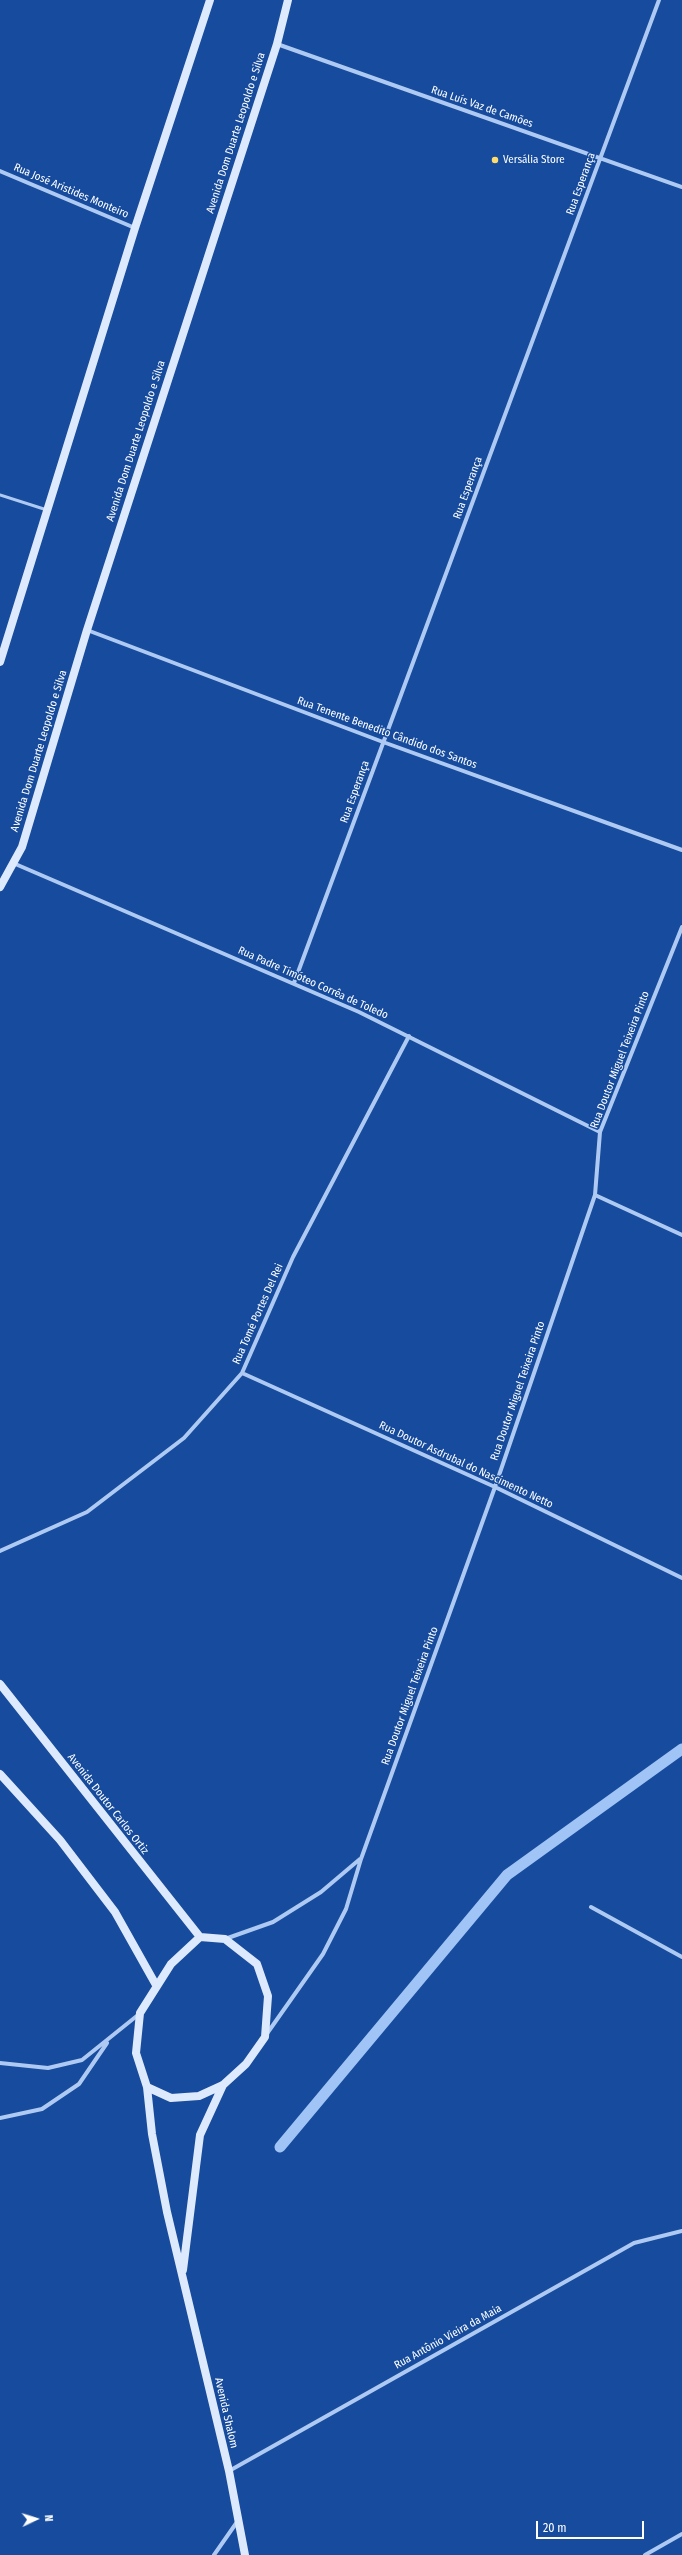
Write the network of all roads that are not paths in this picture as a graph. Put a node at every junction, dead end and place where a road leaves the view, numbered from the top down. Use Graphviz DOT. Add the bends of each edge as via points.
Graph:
graph roads {
  1 [pos="210,0"];
  2 [pos="288,0"];
  3 [pos="659,0"];
  4 [pos="277,44"];
  5 [pos="600,158"];
  6 [pos="0,171"];
  7 [pos="682,187"];
  8 [pos="135,228"];
  9 [pos="0,495"];
  10 [pos="48,511"];
  11 [pos="87,630"];
  12 [pos="0,662"];
  13 [pos="383,742"];
  14 [pos="682,850"];
  15 [pos="13,863"];
  16 [pos="0,887"];
  17 [pos="682,927"];
  18 [pos="294,983"];
  19 [pos="409,1036"];
  20 [pos="600,1132"];
  21 [pos="595,1195"];
  22 [pos="682,1235"];
  23 [pos="242,1373"];
  24 [pos="495,1487"];
  25 [pos="0,1551"];
  26 [pos="682,1578"];
  27 [pos="0,1684"];
  28 [pos="0,1774"];
  29 [pos="361,1859"];
  30 [pos="590,1907"];
  31 [pos="200,1937"];
  32 [pos="225,1939"];
  33 [pos="682,1957"];
  34 [pos="156,1985"];
  35 [pos="140,2014"];
  36 [pos="265,2037"];
  37 [pos="110,2040"];
  38 [pos="0,2062"];
  39 [pos="223,2085"];
  40 [pos="147,2087"];
  41 [pos="0,2118"];
  42 [pos="682,2231"];
  43 [pos="182,2277"];
  44 [pos="228,2471"];
  45 [pos="238,2522"];
  46 [pos="682,2534"];
  47 [pos="214,2555"];
  48 [pos="245,2555"];
  49 [pos="645,2555"];
  1 -- 8 [label="main road"];
  2 -- 4 [label="main road, Avenida Dom Duarte Leopoldo e Silva"];
  3 -- 5 [label="street, Rua Esperança"];
  4 -- 5 [label="street, Rua Luís Vaz de Camões"];
  4 -- 11 [label="main road, Avenida Dom Duarte Leopoldo e Silva"];
  5 -- 7 [label="street, Rua Luís Vaz de Camões"];
  5 -- 13 [label="street, Rua Esperança"];
  6 -- 8 [label="street, Rua José Aristides Monteiro"];
  8 -- 10 [label="main road"];
  9 -- 10 [label="lane"];
  10 -- 12 [label="main road"];
  11 -- 13 [label="street, Rua Tenente Benedito Cândido dos Santos"];
  11 -- 15 [label="main road, Avenida Dom Duarte Leopoldo e Silva" via="22,846"];
  13 -- 14 [label="street, Rua Tenente Benedito Cândido dos Santos"];
  13 -- 18 [label="street, Rua Esperança"];
  15 -- 16 [label="main road, Avenida Dom Duarte Leopoldo e Silva"];
  15 -- 18 [label="street, Rua Padre Timóteo Corrêa de Toledo"];
  17 -- 20 [label="street, Rua Doutor Miguel Teixeira Pinto"];
  18 -- 19 [label="street, Rua Padre Timóteo Corrêa de Toledo"];
  19 -- 20 [label="street, Rua Padre Timóteo Corrêa de Toledo"];
  19 -- 23 [label="street, Rua Tomé Portes Del Rei" via="293,1257"];
  20 -- 21 [label="street, Rua Doutor Miguel Teixeira Pinto"];
  21 -- 22 [label="street"];
  21 -- 24 [label="street, Rua Doutor Miguel Teixeira Pinto"];
  23 -- 24 [label="street, Rua Doutor Asdrubal do Nascimento Netto"];
  23 -- 25 [label="street, Rua Tomé Portes Del Rei" via="184,1438 87,1512"];
  24 -- 26 [label="street, Rua Doutor Asdrubal do Nascimento Netto"];
  24 -- 29 [label="street, Rua Doutor Miguel Teixeira Pinto"];
  27 -- 31 [label="main road, Avenida Doutor Carlos Ortiz"];
  28 -- 34 [label="main road" via="60,1840 114,1912"];
  29 -- 32 [label="street" via="321,1892 273,1922"];
  29 -- 36 [label="street, Rua Doutor Miguel Teixeira Pinto" via="346,1909 323,1954"];
  30 -- 33 [label="street"];
  31 -- 32 [label="main road"];
  31 -- 34 [label="main road" via="171,1964"];
  32 -- 36 [label="main road" via="257,1964 268,1996"];
  34 -- 35 [label="main road"];
  35 -- 37 [label="street"];
  35 -- 40 [label="main road, Avenida Shalom" via="136,2053"];
  36 -- 39 [label="main road" via="246,2064"];
  37 -- 38 [label="street" via="82,2060 48,2068"];
  37 -- 41 [label="street" via="79,2084 42,2109"];
  39 -- 40 [label="main road" via="199,2096 171,2098"];
  39 -- 43 [label="main road" via="200,2135"];
  40 -- 43 [label="main road, Avenida Shalom" via="152,2134"];
  42 -- 44 [label="street, Rua Antônio Vieira da Maia" via="634,2243"];
  43 -- 44 [label="main road, Avenida Shalom"];
  44 -- 45 [label="main road, Avenida Shalom"];
  45 -- 47 [label="street"];
  45 -- 48 [label="main road, Avenida Shalom"];
  46 -- 49 [label="street"];
}
